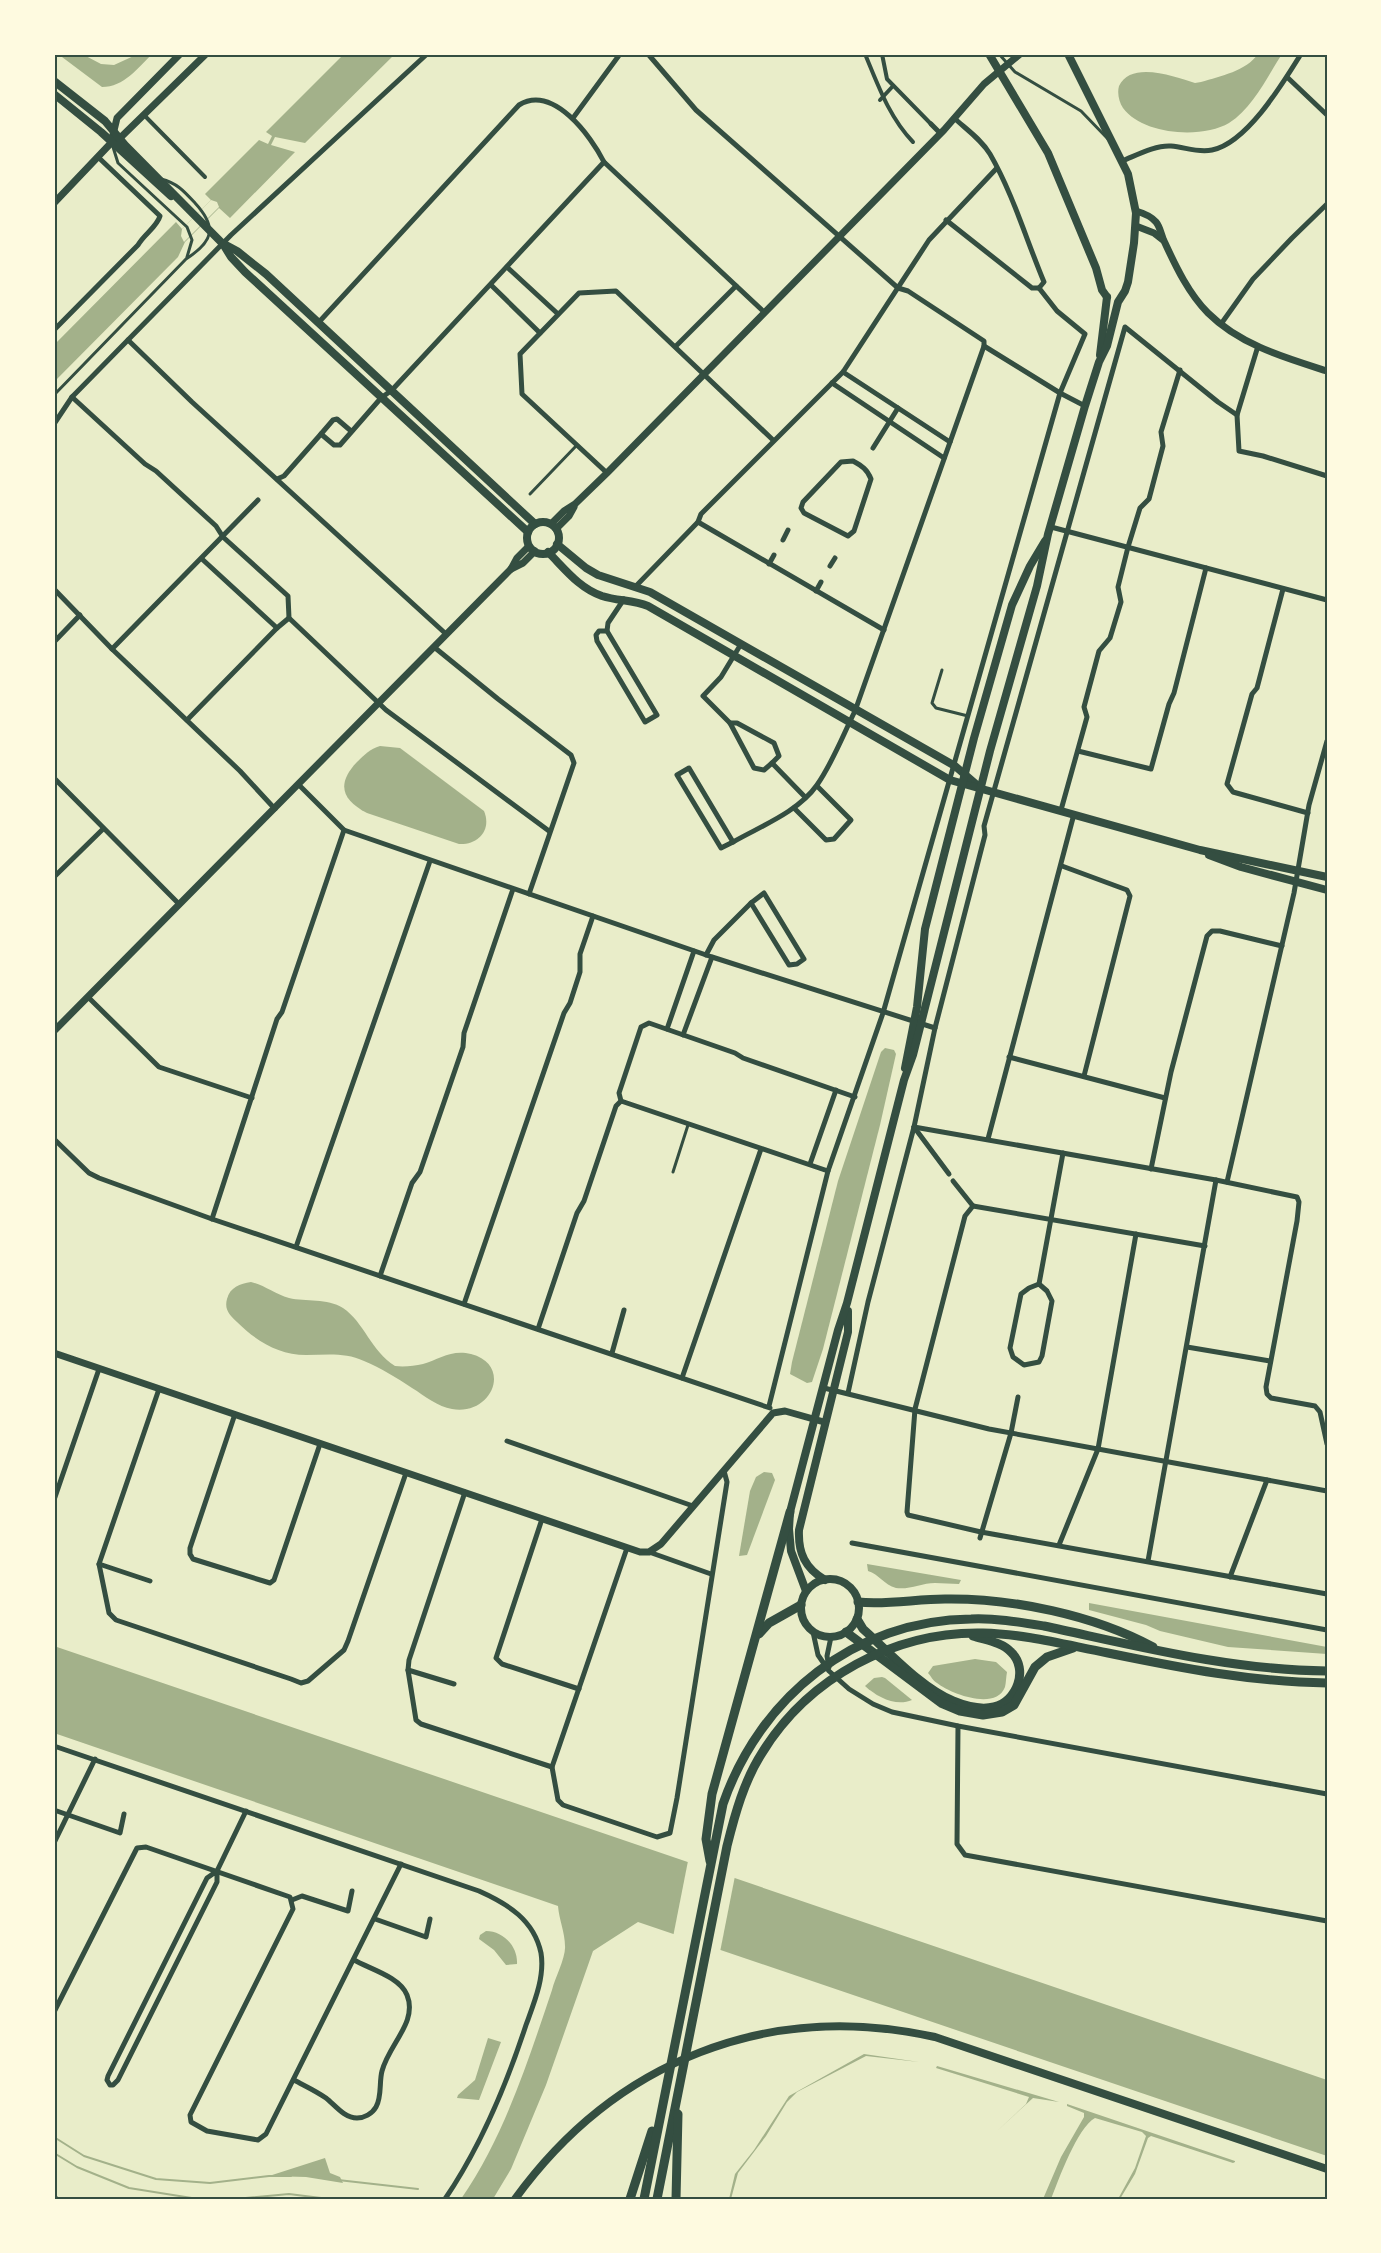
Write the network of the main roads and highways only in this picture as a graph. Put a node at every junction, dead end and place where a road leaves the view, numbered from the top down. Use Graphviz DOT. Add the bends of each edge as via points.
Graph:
graph roads {
  1 [pos="989,54"];
  2 [pos="1068,54"];
  3 [pos="54,81"];
  4 [pos="54,94"];
  5 [pos="180,202"];
  6 [pos="223,244"];
  7 [pos="1107,297"];
  8 [pos="1120,297"];
  9 [pos="1099,362"];
  10 [pos="536,524"];
  11 [pos="1049,530"];
  12 [pos="528,532"];
  13 [pos="557,544"];
  14 [pos="548,552"];
  15 [pos="964,774"];
  16 [pos="962,783"];
  17 [pos="980,788"];
  18 [pos="1200,850"];
  19 [pos="1327,877"];
  20 [pos="1327,890"];
  21 [pos="917,1023"];
  22 [pos="847,1304"];
  23 [pos="790,1512"];
  24 [pos="825,1580"];
  25 [pos="806,1592"];
  26 [pos="858,1602"];
  27 [pos="801,1605"];
  28 [pos="856,1619"];
  29 [pos="846,1632"];
  30 [pos="965,1633"];
  31 [pos="756,1639"];
  32 [pos="1079,1647"];
  33 [pos="1163,1652"];
  34 [pos="1327,1671"];
  35 [pos="1327,1683"];
  36 [pos="710,1840"];
  37 [pos="666,2089"];
  38 [pos="678,2095"];
  39 [pos="1327,2169"];
  40 [pos="515,2199"];
  41 [pos="630,2199"];
  42 [pos="644,2199"];
  43 [pos="657,2199"];
  44 [pos="676,2199"];
  1 -- 7 [label="main road" via="1048,153"];
  2 -- 8 [label="main road" via="1131,181 1136,226 1128,282"];
  3 -- 5 [label="main road" via="99,115"];
  4 -- 5 [label="main road"];
  5 -- 6 [label="main road" via="205,221"];
  6 -- 10 [label="main road" via="261,269"];
  6 -- 12 [label="main road" via="245,272"];
  7 -- 8 [label="main road"];
  7 -- 9 [label="main road"];
  8 -- 9 [label="main road"];
  9 -- 11 [label="main road"];
  10 -- 12 [label="main road"];
  10 -- 13 [label="main road" via="553,526 559,537"];
  11 -- 15 [label="main road" via="1012,605"];
  11 -- 17 [label="main road"];
  12 -- 14 [label="main road" via="532,548"];
  13 -- 14 [label="main road"];
  13 -- 15 [label="main road" via="598,575 636,586"];
  14 -- 16 [label="main road" via="585,588 605,597 648,606 950,780"];
  15 -- 16 [label="main road"];
  15 -- 17 [label="main road"];
  16 -- 17 [label="main road"];
  16 -- 21 [label="main road" via="925,929"];
  17 -- 18 [label="main road"];
  17 -- 21 [label="main road"];
  18 -- 19 [label="main road"];
  18 -- 20 [label="main road" via="1218,859"];
  21 -- 22 [label="main road" via="913,1055"];
  22 -- 23 [label="main road"];
  22 -- 24 [label="main road" via="848,1332 799,1530 801,1555 807,1567"];
  23 -- 25 [label="main road" via="790,1551"];
  23 -- 31 [label="highway"];
  24 -- 25 [label="main road"];
  24 -- 26 [label="main road" via="846,1585"];
  25 -- 27 [label="main road"];
  26 -- 28 [label="main road"];
  26 -- 33 [label="highway" via="946,1599 1035,1608 1130,1634"];
  27 -- 29 [label="main road" via="803,1621 813,1632 831,1637"];
  27 -- 31 [label="highway" via="770,1623"];
  28 -- 29 [label="main road"];
  28 -- 30 [label="highway" via="937,1693 972,1707 1000,1705 1017,1686 1016,1659 996,1643"];
  29 -- 32 [label="highway" via="941,1703 982,1715 1002,1712 1014,1705 1035,1667 1061,1650"];
  30 -- 32 [label="highway" via="1016,1636"];
  30 -- 38 [label="highway" via="901,1645 857,1664 817,1690 790,1715 761,1755 744,1790 727,1846"];
  31 -- 36 [label="highway" via="714,1788"];
  32 -- 35 [label="highway" via="1221,1676"];
  33 -- 34 [label="highway" via="1231,1665"];
  33 -- 36 [label="highway" via="1044,1626 991,1619 946,1620 887,1634 853,1649 807,1680 778,1708 745,1753"];
  36 -- 37 [label="highway" via="711,1863"];
  37 -- 41 [label="highway"];
  37 -- 42 [label="highway"];
  38 -- 43 [label="highway"];
  38 -- 44 [label="highway"];
  39 -- 40 [label="main road" via="946,2040 877,2028 835,2026 753,2036 662,2068 595,2112 555,2149"];
}
